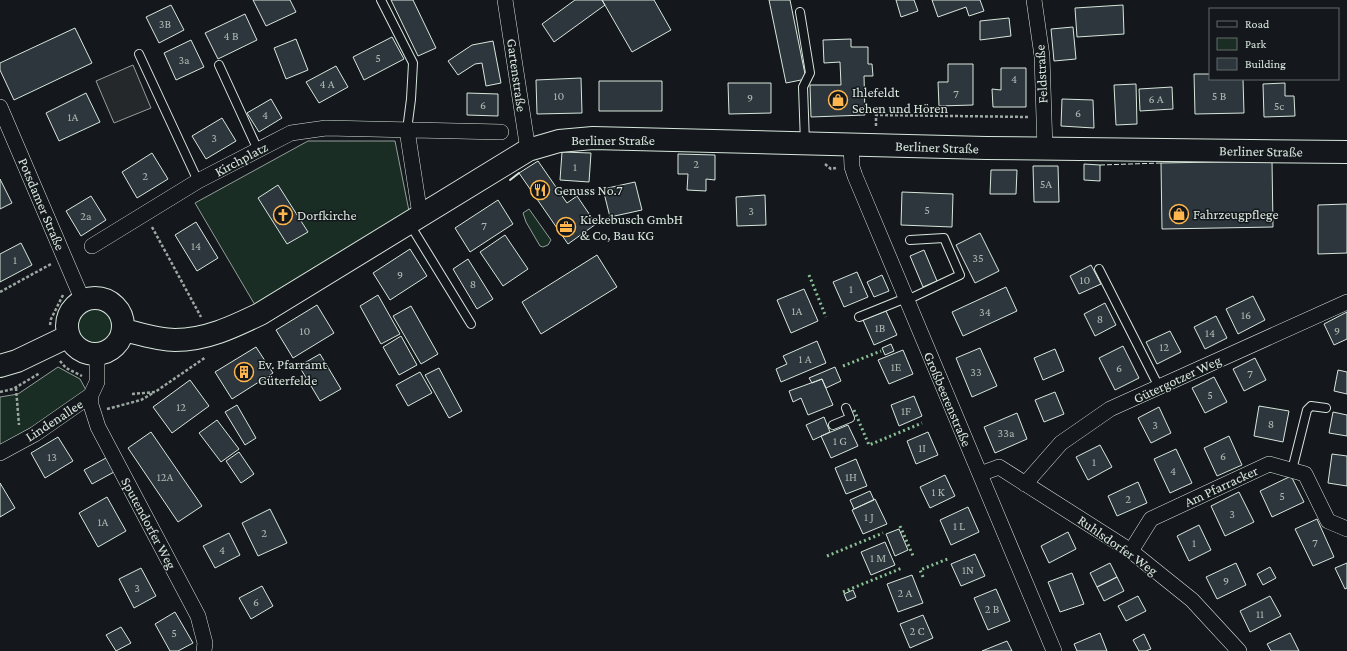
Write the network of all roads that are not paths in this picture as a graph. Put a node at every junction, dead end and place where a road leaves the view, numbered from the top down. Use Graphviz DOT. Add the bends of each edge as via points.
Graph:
graph roads {
  1 [pos="381,0"];
  2 [pos="505,0"];
  3 [pos="1034,0"];
  4 [pos="800,12"];
  5 [pos="139,54"];
  6 [pos="219,65"];
  7 [pos="0,107"];
  8 [pos="406,130"];
  9 [pos="501,132"];
  10 [pos="806,143"];
  11 [pos="851,144"];
  12 [pos="1045,148"];
  13 [pos="258,150"];
  14 [pos="528,150"];
  15 [pos="1347,152"];
  16 [pos="198,182"];
  17 [pos="415,218"];
  18 [pos="910,240"];
  19 [pos="92,246"];
  20 [pos="1098,268"];
  21 [pos="906,299"];
  22 [pos="83,301"];
  23 [pos="1347,302"];
  24 [pos="859,317"];
  25 [pos="471,324"];
  26 [pos="124,330"];
  27 [pos="69,336"];
  28 [pos="97,355"];
  29 [pos="0,366"];
  30 [pos="1159,387"];
  31 [pos="91,395"];
  32 [pos="846,408"];
  33 [pos="1326,408"];
  34 [pos="833,425"];
  35 [pos="0,453"];
  36 [pos="1292,470"];
  37 [pos="980,474"];
  38 [pos="1025,484"];
  39 [pos="1347,529"];
  40 [pos="1131,551"];
  41 [pos="204,651"];
  42 [pos="1054,651"];
  43 [pos="1239,651"];
  1 -- 8 [label="lane" via="413,63"];
  2 -- 14 [label="street, Gartenstraße"];
  3 -- 12 [label="street, Feldstraße" via="1042,56"];
  4 -- 10 [label="lane" via="810,73 803,87"];
  5 -- 16 [label="lane"];
  6 -- 13 [label="lane"];
  7 -- 22 [label="street, Potsdamer Straße"];
  8 -- 9 [label="street, Kirchplatz"];
  8 -- 13 [label="street, Kirchplatz" via="326,128 291,133"];
  8 -- 17 [label="street"];
  10 -- 11 [label="main road, Berliner Straße"];
  10 -- 14 [label="main road, Berliner Straße" via="592,138 559,141"];
  11 -- 12 [label="main road, Berliner Straße"];
  11 -- 21 [label="street, Großbeerenstraße" via="855,176"];
  12 -- 15 [label="main road, Berliner Straße"];
  13 -- 16 [label="street, Kirchplatz"];
  14 -- 17 [label="main road"];
  16 -- 19 [label="street, Kirchplatz"];
  17 -- 25 [label="lane"];
  17 -- 26 [label="main road" via="260,314 228,329 204,337 174,340"];
  18 -- 21 [label="lane" via="944,238 960,275"];
  20 -- 30 [label="lane"];
  21 -- 24 [label="lane"];
  21 -- 37 [label="street, Großbeerenstraße"];
  22 -- 26 [label="main road" via="100,298 116,306 124,322"];
  22 -- 27 [label="main road" via="71,312 67,328"];
  23 -- 30 [label="street, Gütergotzer Weg"];
  26 -- 28 [label="main road" via="115,347"];
  27 -- 28 [label="main road" via="80,350"];
  27 -- 29 [label="main road" via="33,354"];
  28 -- 31 [label="street, Lindenallee" via="97,382"];
  30 -- 38 [label="street, Gütergotzer Weg" via="1110,409 1061,443"];
  31 -- 35 [label="street, Lindenallee" via="35,434"];
  31 -- 41 [label="street, Sputendorfer Weg" via="90,405 98,427 198,616 205,643"];
  32 -- 34 [label="lane" via="850,418"];
  33 -- 36 [label="lane" via="1311,406 1307,410"];
  36 -- 39 [label="street, Am Pfarracker" via="1305,474 1328,521"];
  36 -- 40 [label="street, Am Pfarracker" via="1269,464 1151,519"];
  37 -- 38 [label="street, Ruhlsdorfer Weg" via="1000,467"];
  37 -- 42 [label="street, Großbeerenstraße"];
  38 -- 40 [label="street, Ruhlsdorfer Weg"];
  40 -- 43 [label="street, Ruhlsdorfer Weg" via="1192,600"];
}
